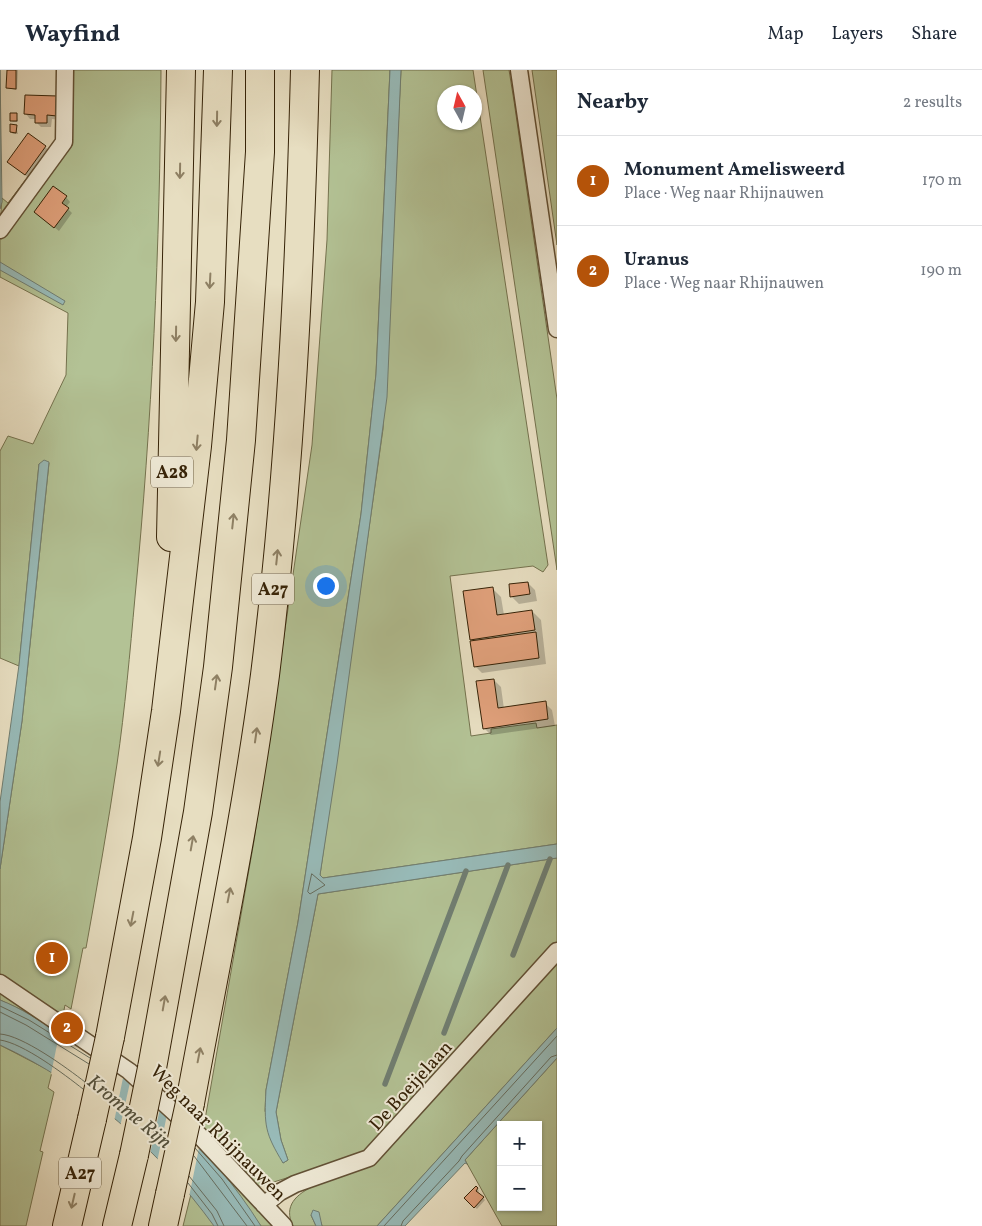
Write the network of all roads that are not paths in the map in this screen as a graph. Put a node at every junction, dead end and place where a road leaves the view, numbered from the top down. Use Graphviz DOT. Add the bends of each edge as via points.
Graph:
graph roads {
  1 [pos="65,70"];
  2 [pos="181,70"];
  3 [pos="218,70"];
  4 [pos="260,70"];
  5 [pos="305,70"];
  6 [pos="519,70"];
  7 [pos="0,230"];
  8 [pos="557,329"];
  9 [pos="166,711"];
  10 [pos="557,951"];
  11 [pos="0,983"];
  12 [pos="264,1205"];
  13 [pos="68,1226"];
  14 [pos="117,1226"];
  15 [pos="163,1226"];
  16 [pos="284,1226"];
  1 -- 7 [label="street" via="64,142"];
  2 -- 9 [label="highway, A28, one-way"];
  3 -- 9 [label="highway, A27, one-way" via="209,311"];
  14 -- 4 [label="highway, A27, one-way, bridge" via="152,1068 198,812 218,667 241,440 260,152"];
  15 -- 5 [label="highway, A27, one-way, bridge" via="190,1103 246,799 265,675 289,441 301,233"];
  6 -- 8 [label="street"];
  9 -- 13 [label="highway, A27, one-way, bridge" via="147,838 110,1037"];
  10 -- 12 [label="street, De Boeijelaan" via="369,1158 295,1184"];
  11 -- 12 [label="street, Weg naar Rhijnauwen" via="129,1071 199,1135"];
  12 -- 16 [label="street, Weg naar Rhijnauwen"];
}
